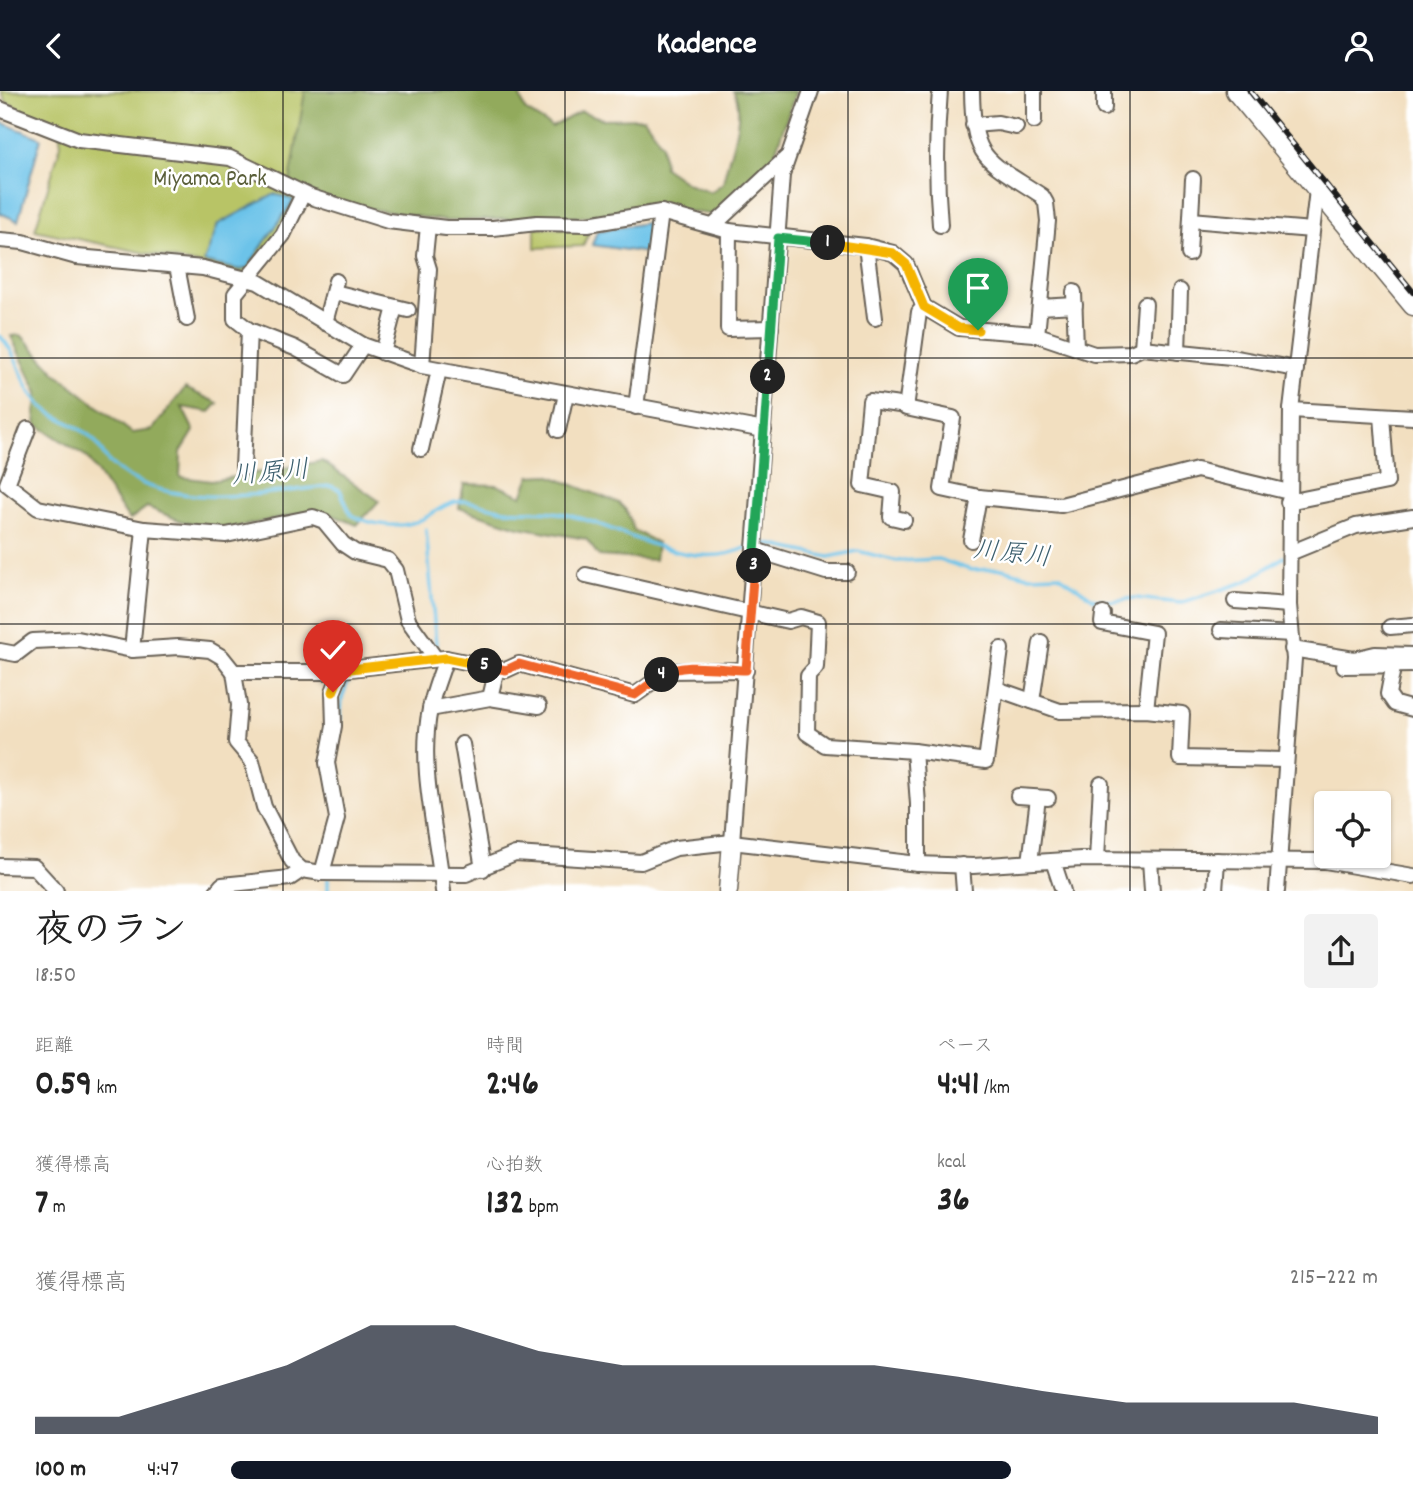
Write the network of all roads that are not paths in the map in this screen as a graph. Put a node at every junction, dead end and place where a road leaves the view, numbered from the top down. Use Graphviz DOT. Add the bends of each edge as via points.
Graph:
graph roads {
  1 [pos="811,91"];
  2 [pos="940,91"];
  3 [pos="972,91"];
  4 [pos="1034,91"];
  5 [pos="1104,91"];
  6 [pos="1235,91"];
  7 [pos="1104,108"];
  8 [pos="0,109"];
  9 [pos="1034,121"];
  10 [pos="973,125"];
  11 [pos="1016,127"];
  12 [pos="786,158"];
  13 [pos="1193,179"];
  14 [pos="1317,190"];
  15 [pos="303,194"];
  16 [pos="661,212"];
  17 [pos="1191,219"];
  18 [pos="940,225"];
  19 [pos="428,226"];
  20 [pos="713,226"];
  21 [pos="1312,230"];
  22 [pos="729,231"];
  23 [pos="778,238"];
  24 [pos="0,240"];
  25 [pos="866,246"];
  26 [pos="1189,254"];
  27 [pos="177,266"];
  28 [pos="247,279"];
  29 [pos="1180,291"];
  30 [pos="1145,304"];
  31 [pos="1413,306"];
  32 [pos="924,307"];
  33 [pos="1040,307"];
  34 [pos="187,319"];
  35 [pos="875,319"];
  36 [pos="325,323"];
  37 [pos="771,328"];
  38 [pos="249,330"];
  39 [pos="1037,335"];
  40 [pos="363,345"];
  41 [pos="1076,348"];
  42 [pos="1142,348"];
  43 [pos="1178,352"];
  44 [pos="383,353"];
  45 [pos="422,366"];
  46 [pos="1296,369"];
  47 [pos="439,370"];
  48 [pos="566,394"];
  49 [pos="906,406"];
  50 [pos="636,407"];
  51 [pos="1291,410"];
  52 [pos="1382,416"];
  53 [pos="1413,417"];
  54 [pos="28,429"];
  55 [pos="558,430"];
  56 [pos="764,430"];
  57 [pos="421,449"];
  58 [pos="243,468"];
  59 [pos="979,497"];
  60 [pos="1289,497"];
  61 [pos="1413,517"];
  62 [pos="904,520"];
  63 [pos="144,529"];
  64 [pos="971,540"];
  65 [pos="755,550"];
  66 [pos="1290,553"];
  67 [pos="847,572"];
  68 [pos="586,575"];
  69 [pos="1235,601"];
  70 [pos="1289,605"];
  71 [pos="750,612"];
  72 [pos="1103,614"];
  73 [pos="1413,625"];
  74 [pos="1390,627"];
  75 [pos="1221,630"];
  76 [pos="1292,647"];
  77 [pos="1001,649"];
  78 [pos="132,650"];
  79 [pos="0,651"];
  80 [pos="1043,651"];
  81 [pos="1413,655"];
  82 [pos="441,658"];
  83 [pos="1394,663"];
  84 [pos="1413,665"];
  85 [pos="497,668"];
  86 [pos="342,670"];
  87 [pos="746,670"];
  88 [pos="234,672"];
  89 [pos="997,688"];
  90 [pos="490,698"];
  91 [pos="1032,701"];
  92 [pos="538,705"];
  93 [pos="430,709"];
  94 [pos="1413,709"];
  95 [pos="1146,710"];
  96 [pos="462,744"];
  97 [pos="914,751"];
  98 [pos="1285,760"];
  99 [pos="1101,783"];
  100 [pos="1018,796"];
  101 [pos="732,842"];
  102 [pos="1097,859"];
  103 [pos="1150,860"];
  104 [pos="1217,860"];
  105 [pos="1278,860"];
  106 [pos="1053,861"];
  107 [pos="1030,862"];
  108 [pos="918,864"];
  109 [pos="962,865"];
  110 [pos="0,866"];
  111 [pos="483,869"];
  112 [pos="302,870"];
  113 [pos="441,873"];
  114 [pos="327,874"];
  115 [pos="1413,876"];
  116 [pos="56,891"];
  117 [pos="218,891"];
  118 [pos="443,891"];
  119 [pos="728,891"];
  120 [pos="964,891"];
  121 [pos="1063,891"];
  122 [pos="1152,891"];
  123 [pos="1215,891"];
  124 [pos="1277,891"];
  1 -- 12 [label="street"];
  2 -- 18 [label="street" via="936,138"];
  3 -- 10 [label="street"];
  4 -- 9 [label="street"];
  5 -- 7 [label="street"];
  6 -- 14 [label="street"];
  8 -- 15 [label="street" via="79,140 230,158"];
  10 -- 11 [label="street"];
  10 -- 33 [label="street" via="984,158 1046,203"];
  12 -- 20 [label="street"];
  12 -- 23 [label="street"];
  13 -- 17 [label="street"];
  14 -- 21 [label="street"];
  14 -- 31 [label="street"];
  15 -- 19 [label="street" via="361,215"];
  15 -- 28 [label="street" via="283,235"];
  16 -- 19 [label="street" via="588,224"];
  16 -- 20 [label="street"];
  16 -- 50 [label="street"];
  17 -- 21 [label="street"];
  17 -- 26 [label="street"];
  19 -- 45 [label="street"];
  20 -- 22 [label="street"];
  21 -- 46 [label="street"];
  22 -- 23 [label="street"];
  22 -- 37 [label="street" via="728,329"];
  23 -- 25 [label="street"];
  23 -- 37 [label="street"];
  24 -- 27 [label="street" via="77,257"];
  25 -- 32 [label="street" via="893,253 906,264"];
  25 -- 35 [label="street"];
  27 -- 28 [label="street"];
  27 -- 34 [label="street"];
  28 -- 36 [label="street"];
  28 -- 38 [label="street" via="235,294 235,319"];
  29 -- 43 [label="street"];
  30 -- 42 [label="street"];
  32 -- 39 [label="street" via="959,328"];
  32 -- 49 [label="street" via="919,312"];
  33 -- 39 [label="street"];
  33 -- 41 [label="street" via="1074,299"];
  36 -- 40 [label="street"];
  36 -- 44 [label="street" via="335,286 401,309"];
  37 -- 56 [label="street"];
  38 -- 40 [label="street" via="295,348 343,375"];
  38 -- 58 [label="street"];
  39 -- 41 [label="street"];
  40 -- 44 [label="street"];
  41 -- 42 [label="street" via="1094,354 1131,353"];
  42 -- 43 [label="street"];
  43 -- 46 [label="street"];
  44 -- 45 [label="street"];
  45 -- 47 [label="street"];
  46 -- 51 [label="street"];
  47 -- 48 [label="street"];
  47 -- 57 [label="street"];
  48 -- 50 [label="street"];
  48 -- 55 [label="street"];
  49 -- 59 [label="street" via="953,418 943,489"];
  49 -- 62 [label="street" via="870,401 862,485 893,492 891,517"];
  50 -- 56 [label="street"];
  51 -- 52 [label="street"];
  51 -- 60 [label="street"];
  52 -- 53 [label="street"];
  52 -- 60 [label="street" via="1387,482"];
  54 -- 63 [label="street" via="7,484 38,508"];
  56 -- 65 [label="street"];
  59 -- 60 [label="street" via="1061,505 1197,470"];
  59 -- 64 [label="street"];
  60 -- 66 [label="street"];
  61 -- 66 [label="street" via="1356,526"];
  63 -- 78 [label="street"];
  63 -- 82 [label="street" via="226,535 313,517 324,521 355,552 388,560 396,570 408,620"];
  65 -- 67 [label="street" via="826,572"];
  65 -- 71 [label="street"];
  66 -- 70 [label="street"];
  68 -- 71 [label="street"];
  69 -- 70 [label="street"];
  70 -- 76 [label="street"];
  71 -- 87 [label="street"];
  71 -- 97 [label="street" via="818,622 816,667 808,676 807,733 825,745"];
  72 -- 95 [label="street" via="1102,623 1154,633"];
  73 -- 74 [label="street"];
  75 -- 76 [label="street"];
  76 -- 81 [label="street" via="1354,659"];
  76 -- 83 [label="street" via="1347,667"];
  76 -- 98 [label="street"];
  77 -- 89 [label="street"];
  78 -- 79 [label="street" via="78,639 33,641 16,654"];
  78 -- 88 [label="street" via="210,650"];
  80 -- 91 [label="street"];
  82 -- 85 [label="street"];
  82 -- 86 [label="street"];
  82 -- 93 [label="street"];
  83 -- 84 [label="street"];
  83 -- 94 [label="street" via="1388,694 1395,704"];
  85 -- 87 [label="street" via="506,670 519,664 635,695 669,671"];
  85 -- 90 [label="street"];
  86 -- 88 [label="street"];
  86 -- 114 [label="street" via="333,692 334,726 327,763 337,818"];
  87 -- 101 [label="street"];
  88 -- 112 [label="street" via="239,705 236,742 252,761 264,807 283,847"];
  89 -- 91 [label="street"];
  89 -- 97 [label="street" via="986,761"];
  90 -- 92 [label="street"];
  90 -- 93 [label="street"];
  91 -- 95 [label="street" via="1060,711"];
  93 -- 113 [label="street" via="427,777"];
  95 -- 98 [label="street" via="1182,714 1180,758"];
  96 -- 111 [label="street"];
  97 -- 108 [label="street"];
  98 -- 105 [label="street"];
  99 -- 102 [label="street"];
  100 -- 107 [label="street" via="1043,798"];
  101 -- 108 [label="street"];
  101 -- 111 [label="street" via="676,848 641,862 515,854"];
  101 -- 119 [label="street"];
  102 -- 103 [label="street"];
  102 -- 106 [label="street"];
  103 -- 104 [label="street"];
  103 -- 122 [label="street"];
  104 -- 105 [label="street"];
  104 -- 123 [label="street"];
  105 -- 115 [label="street" via="1345,863"];
  105 -- 124 [label="street"];
  106 -- 107 [label="street"];
  106 -- 121 [label="street"];
  107 -- 109 [label="street"];
  108 -- 109 [label="street"];
  109 -- 120 [label="street"];
  110 -- 116 [label="street" via="34,867"];
  111 -- 113 [label="street"];
  112 -- 114 [label="street"];
  112 -- 117 [label="street" via="290,878 222,885"];
  113 -- 114 [label="street"];
  113 -- 118 [label="street"];
}
